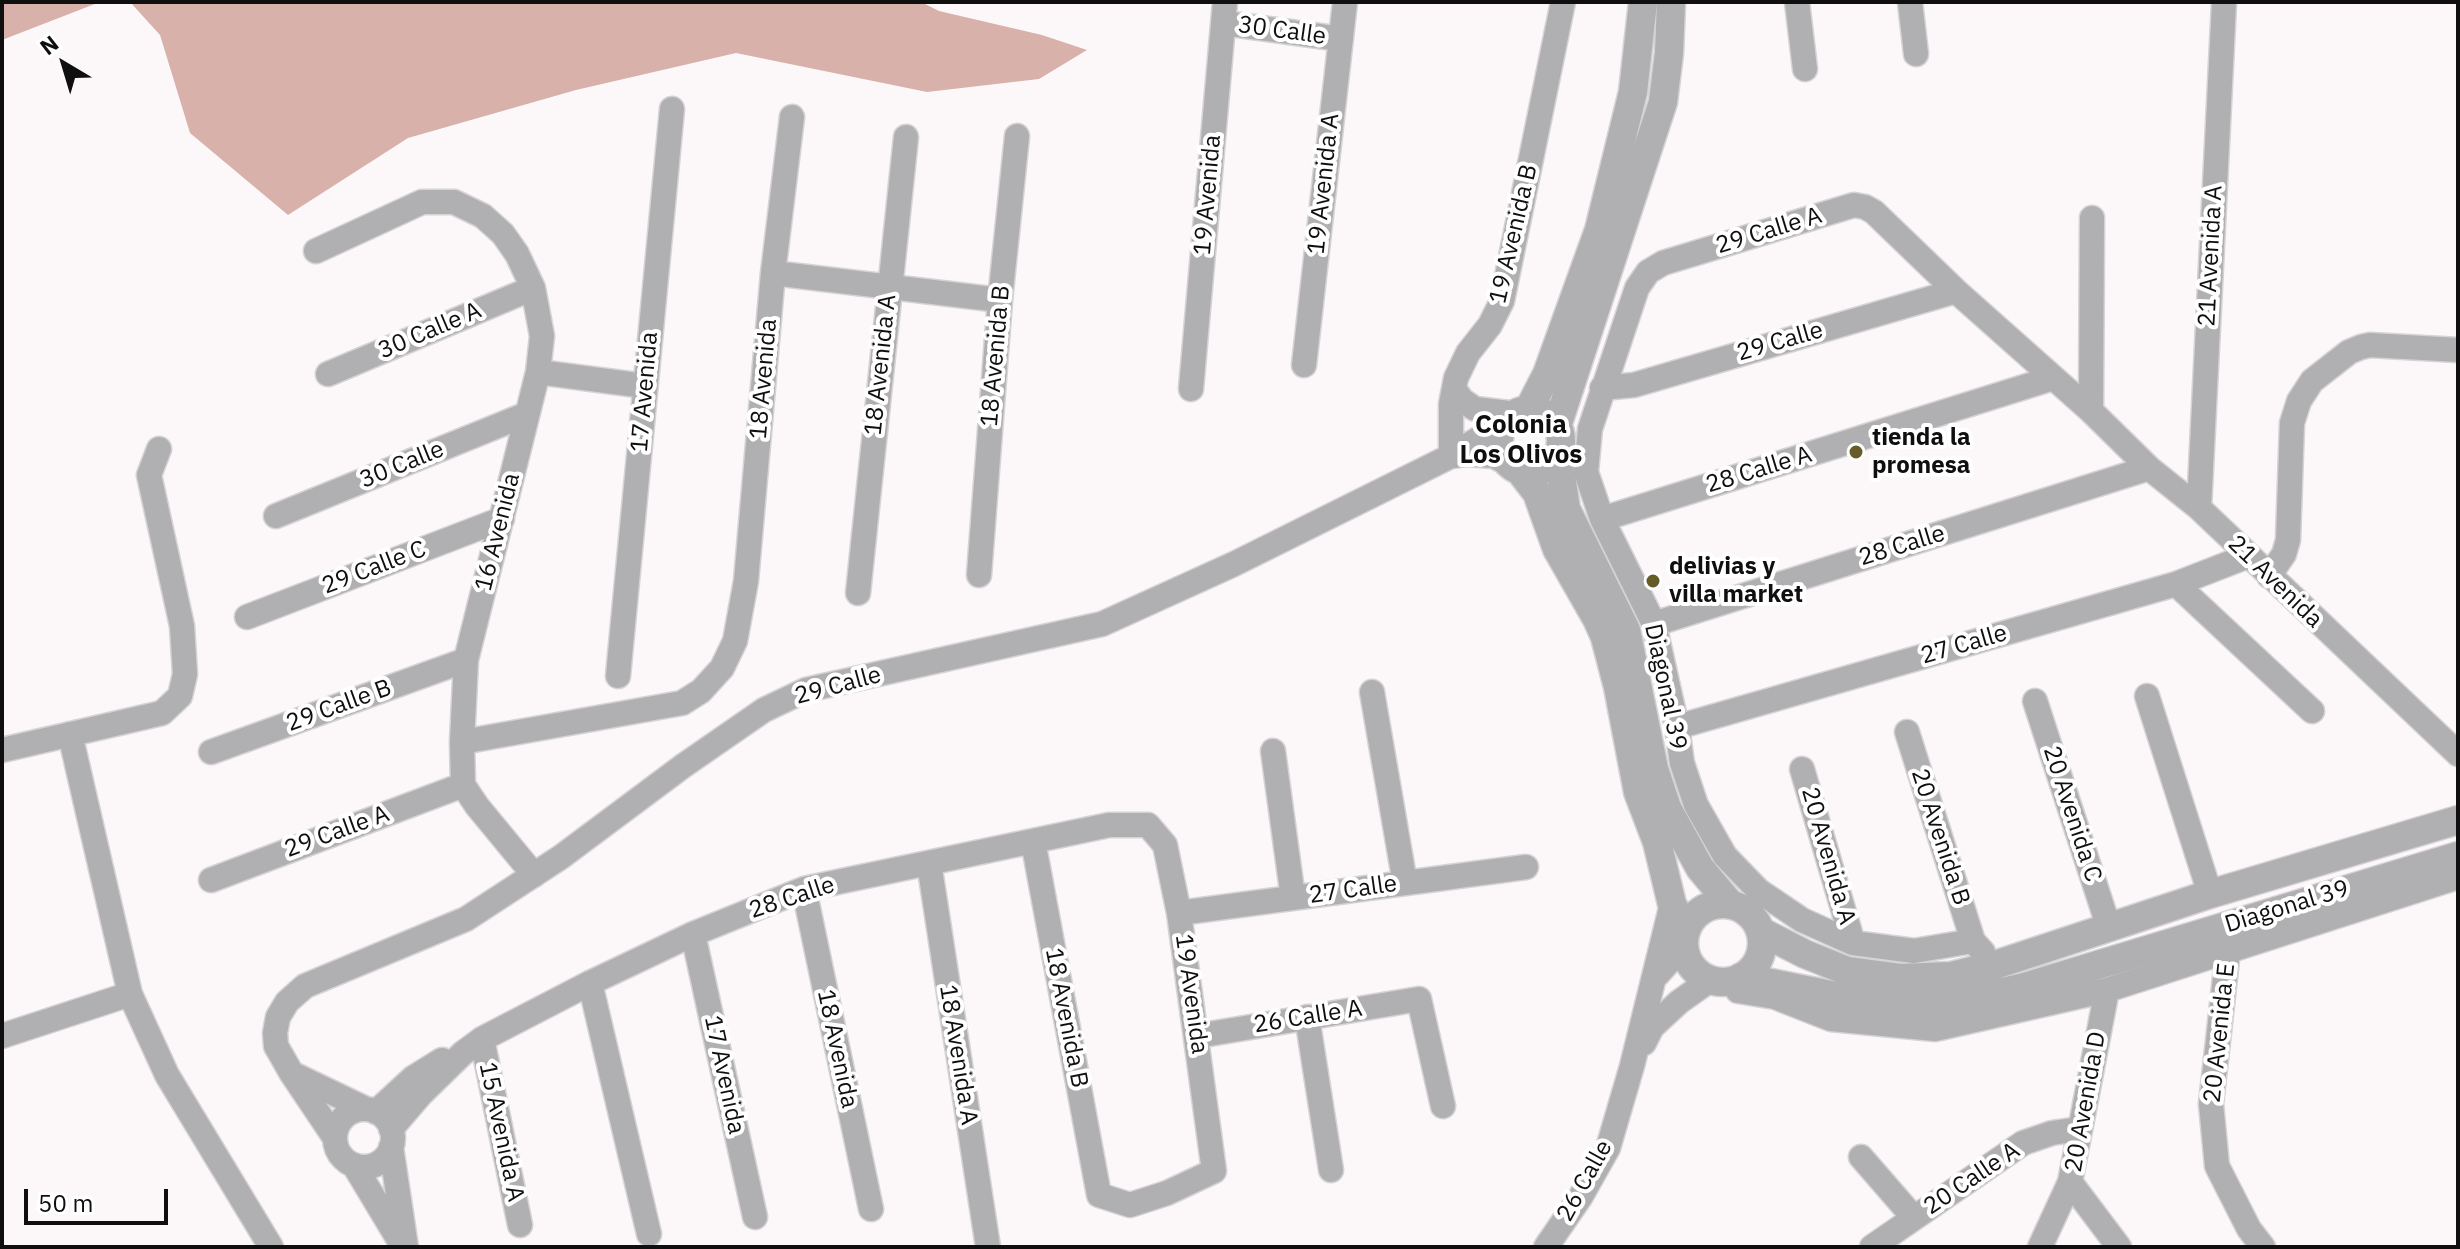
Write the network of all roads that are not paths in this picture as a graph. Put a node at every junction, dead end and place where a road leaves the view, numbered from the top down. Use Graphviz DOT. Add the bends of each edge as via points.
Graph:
graph roads {
  1 [pos="1345,2"];
  2 [pos="1563,2"];
  3 [pos="1643,2"];
  4 [pos="1671,2"];
  5 [pos="1797,2"];
  6 [pos="1910,2"];
  7 [pos="2224,3"];
  8 [pos="1224,13"];
  9 [pos="1341,39"];
  10 [pos="1916,54"];
  11 [pos="1805,69"];
  12 [pos="672,109"];
  13 [pos="792,117"];
  14 [pos="1017,136"];
  15 [pos="906,137"];
  16 [pos="1874,212"];
  17 [pos="2092,218"];
  18 [pos="316,251"];
  19 [pos="1663,263"];
  20 [pos="773,273"];
  21 [pos="889,287"];
  22 [pos="533,288"];
  23 [pos="1956,291"];
  24 [pos="1000,300"];
  25 [pos="2458,350"];
  26 [pos="1304,365"];
  27 [pos="538,372"];
  28 [pos="328,374"];
  29 [pos="2053,378"];
  30 [pos="645,386"];
  31 [pos="1602,388"];
  32 [pos="1191,389"];
  33 [pos="1454,389"];
  34 [pos="2091,411"];
  35 [pos="527,414"];
  36 [pos="1517,415"];
  37 [pos="1558,440"];
  38 [pos="159,449"];
  39 [pos="1451,456"];
  40 [pos="1514,467"];
  41 [pos="2149,468"];
  42 [pos="2199,508"];
  43 [pos="276,516"];
  44 [pos="502,519"];
  45 [pos="1602,519"];
  46 [pos="2248,556"];
  47 [pos="979,575"];
  48 [pos="2269,576"];
  49 [pos="2176,584"];
  50 [pos="858,593"];
  51 [pos="247,617"];
  52 [pos="1654,624"];
  53 [pos="466,660"];
  54 [pos="618,676"];
  55 [pos="1372,692"];
  56 [pos="2147,696"];
  57 [pos="2035,701"];
  58 [pos="2312,711"];
  59 [pos="1677,727"];
  60 [pos="1907,732"];
  61 [pos="70,734"];
  62 [pos="462,742"];
  63 [pos="2,750"];
  64 [pos="1273,751"];
  65 [pos="211,752"];
  66 [pos="2458,754"];
  67 [pos="1802,769"];
  68 [pos="463,785"];
  69 [pos="2458,820"];
  70 [pos="1148,825"];
  71 [pos="1033,841"];
  72 [pos="2458,856"];
  73 [pos="929,863"];
  74 [pos="1526,867"];
  75 [pos="534,875"];
  76 [pos="2458,877"];
  77 [pos="211,880"];
  78 [pos="1405,883"];
  79 [pos="804,889"];
  80 [pos="2210,894"];
  81 [pos="1293,898"];
  82 [pos="1672,904"];
  83 [pos="1730,904"];
  84 [pos="1179,913"];
  85 [pos="2109,928"];
  86 [pos="1760,931"];
  87 [pos="693,934"];
  88 [pos="1685,938"];
  89 [pos="1973,941"];
  90 [pos="1853,943"];
  91 [pos="2228,950"];
  92 [pos="1995,965"];
  93 [pos="1654,978"];
  94 [pos="1728,979"];
  95 [pos="590,983"];
  96 [pos="2107,990"];
  97 [pos="130,994"];
  98 [pos="1307,1017"];
  99 [pos="2,1036"];
  100 [pos="1197,1036"];
  101 [pos="473,1046"];
  102 [pos="1632,1066"];
  103 [pos="292,1074"];
  104 [pos="1443,1106"];
  105 [pos="381,1124"];
  106 [pos="2079,1129"];
  107 [pos="335,1138"];
  108 [pos="1861,1157"];
  109 [pos="354,1165"];
  110 [pos="1331,1170"];
  111 [pos="1214,1171"];
  112 [pos="2070,1182"];
  113 [pos="871,1209"];
  114 [pos="755,1217"];
  115 [pos="1914,1218"];
  116 [pos="520,1225"];
  117 [pos="649,1234"];
  118 [pos="271,1247"];
  119 [pos="405,1247"];
  120 [pos="988,1247"];
  121 [pos="1546,1247"];
  122 [pos="1872,1247"];
  123 [pos="2040,1247"];
  124 [pos="2119,1247"];
  125 [pos="2263,1247"];
  1 -- 9 [label="street, 19 Avenida A"];
  2 -- 33 [label="street, 19 Avenida B" via="1502,301 1460,366"];
  3 -- 36 [label="street" via="1633,92 1599,230 1547,374"];
  4 -- 37 [label="street, Diagonal 39" via="1663,102"];
  5 -- 11 [label="street"];
  6 -- 10 [label="street"];
  7 -- 42 [label="street, 21 Avenida A"];
  8 -- 9 [label="street, 30 Calle"];
  8 -- 32 [label="street, 19 Avenida"];
  9 -- 26 [label="street, 19 Avenida A"];
  12 -- 30 [label="street, 17 Avenida"];
  13 -- 20 [label="street, 18 Avenida"];
  14 -- 24 [label="street, 18 Avenida B"];
  15 -- 21 [label="street, 18 Avenida A"];
  16 -- 19 [label="street, 29 Calle A" via="1854,205"];
  16 -- 23 [label="street, 21 Avenida"];
  17 -- 34 [label="street"];
  18 -- 22 [label="street, 16 Avenida" via="422,202 454,202 483,216 503,234"];
  19 -- 31 [label="street, Diagonal 39" via="1637,288"];
  20 -- 21 [label="street"];
  20 -- 62 [label="street, 18 Avenida" via="746,581 735,641 722,668 682,703"];
  21 -- 24 [label="street"];
  21 -- 50 [label="street, 18 Avenida A"];
  22 -- 27 [label="street, 16 Avenida" via="542,336"];
  22 -- 28 [label="street, 30 Calle A"];
  23 -- 29 [label="street, 21 Avenida"];
  23 -- 31 [label="street, 29 Calle" via="1634,385"];
  24 -- 47 [label="street, 18 Avenida B"];
  25 -- 48 [label="street" via="2370,345 2312,381 2292,423 2288,540"];
  27 -- 30 [label="street"];
  27 -- 35 [label="street, 16 Avenida"];
  29 -- 34 [label="street, 21 Avenida"];
  29 -- 45 [label="street, 28 Calle A"];
  30 -- 54 [label="street, 17 Avenida"];
  31 -- 45 [label="street, Diagonal 39" via="1590,429 1586,472"];
  33 -- 36 [label="street" via="1475,409"];
  33 -- 39 [label="street, 19 Avenida B"];
  34 -- 41 [label="street, 21 Avenida"];
  35 -- 43 [label="street, 30 Calle"];
  35 -- 44 [label="street, 16 Avenida"];
  36 -- 37 [label="street" via="1545,414"];
  36 -- 39 [label="street, 29 Calle"];
  36 -- 40 [label="street" via="1499,438 1502,456"];
  37 -- 40 [label="street" via="1552,463 1543,470 1531,473"];
  37 -- 83 [label="street, Diagonal 39" via="1566,509 1626,630 1667,808 1700,868"];
  38 -- 61 [label="street" via="149,475 182,626 185,674 180,696 162,713"];
  39 -- 40 [label="street, 29 Calle" via="1493,456"];
  39 -- 75 [label="street, 29 Calle" via="1102,624 806,690 752,718"];
  40 -- 82 [label="street, Diagonal 39" via="1537,493 1557,549 1605,637 1638,792"];
  41 -- 42 [label="street, 21 Avenida"];
  41 -- 52 [label="street, 28 Calle"];
  42 -- 46 [label="street, 21 Avenida"];
  44 -- 51 [label="street, 29 Calle C"];
  44 -- 53 [label="street, 16 Avenida"];
  45 -- 52 [label="street, Diagonal 39"];
  46 -- 48 [label="street, 21 Avenida"];
  46 -- 49 [label="street, 27 Calle"];
  48 -- 66 [label="street, 21 Avenida"];
  49 -- 58 [label="street"];
  49 -- 59 [label="street, 27 Calle"];
  52 -- 59 [label="street, Diagonal 39"];
  53 -- 62 [label="street, 16 Avenida"];
  53 -- 65 [label="street, 29 Calle B"];
  55 -- 78 [label="street"];
  56 -- 80 [label="street"];
  57 -- 85 [label="street, 20 Avenida C"];
  59 -- 90 [label="street, Diagonal 39" via="1696,805 1725,856 1770,899"];
  60 -- 89 [label="street, 20 Avenida B"];
  61 -- 63 [label="street"];
  61 -- 97 [label="street"];
  62 -- 68 [label="street, 16 Avenida"];
  64 -- 81 [label="street"];
  67 -- 90 [label="street, 20 Avenida A"];
  68 -- 75 [label="street"];
  68 -- 77 [label="street, 29 Calle A"];
  69 -- 80 [label="street, Diagonal 39"];
  70 -- 71 [label="street, 28 Calle" via="1109,825"];
  70 -- 84 [label="street, 19 Avenida" via="1165,845"];
  71 -- 73 [label="street, 28 Calle"];
  71 -- 111 [label="street, 18 Avenida B" via="1099,1195 1130,1205"];
  72 -- 94 [label="street, Diagonal 39" via="2025,987 1954,1003 1851,999"];
  73 -- 79 [label="street, 28 Calle"];
  73 -- 120 [label="street, 18 Avenida A"];
  74 -- 78 [label="street, 27 Calle"];
  75 -- 103 [label="street, 29 Calle" via="466,919 305,986 287,1002 275,1033 276,1046"];
  76 -- 91 [label="street"];
  78 -- 81 [label="street, 27 Calle"];
  79 -- 87 [label="street, 28 Calle"];
  79 -- 113 [label="street, 18 Avenida"];
  80 -- 85 [label="street, Diagonal 39"];
  81 -- 84 [label="street, 27 Calle"];
  82 -- 88 [label="street, Diagonal 39"];
  82 -- 93 [label="street, 26 Calle"];
  83 -- 86 [label="street" via="1743,909"];
  83 -- 88 [label="street" via="1703,909 1692,919"];
  84 -- 100 [label="street, 19 Avenida"];
  85 -- 92 [label="street, Diagonal 39"];
  86 -- 92 [label="street, Diagonal 39" via="1847,971 1900,978 1951,976"];
  86 -- 94 [label="street" via="1762,944 1752,969"];
  87 -- 95 [label="street, 28 Calle"];
  87 -- 114 [label="street, 17 Avenida"];
  88 -- 93 [label="street, 26 Calle"];
  88 -- 94 [label="street" via="1692,966 1700,974"];
  89 -- 90 [label="street, Diagonal 39" via="1914,951"];
  89 -- 92 [label="street"];
  91 -- 96 [label="street"];
  91 -- 125 [label="street, 20 Avenida E" via="2211,1104 2217,1166"];
  93 -- 102 [label="street, 26 Calle"];
  94 -- 96 [label="street" via="1738,991 1775,997 1831,1019 1935,1029"];
  94 -- 102 [label="street, 26 Calle" via="1679,1002 1652,1027"];
  95 -- 101 [label="street, 28 Calle"];
  95 -- 117 [label="street"];
  96 -- 106 [label="street, 20 Avenida D"];
  97 -- 99 [label="street"];
  97 -- 118 [label="street" via="167,1075"];
  98 -- 100 [label="street, 26 Calle A"];
  98 -- 104 [label="street, 26 Calle A" via="1419,999"];
  98 -- 110 [label="street"];
  100 -- 111 [label="street, 19 Avenida"];
  101 -- 105 [label="street, 28 Calle"];
  101 -- 116 [label="street, 15 Avenida A"];
  102 -- 121 [label="street, 26 Calle" via="1608,1148"];
  103 -- 105 [label="street"];
  103 -- 107 [label="street"];
  105 -- 107 [label="street" via="354,1111 338,1126"];
  105 -- 109 [label="street" via="386,1157 365,1167"];
  105 -- 119 [label="street"];
  106 -- 112 [label="street, 20 Avenida D"];
  106 -- 115 [label="street, 20 Calle A" via="2023,1143"];
  107 -- 109 [label="street" via="340,1155"];
  108 -- 115 [label="street"];
  109 -- 119 [label="street"];
  112 -- 123 [label="street"];
  112 -- 124 [label="street, 20 Avenida D"];
  115 -- 122 [label="street, 20 Calle A"];
}
